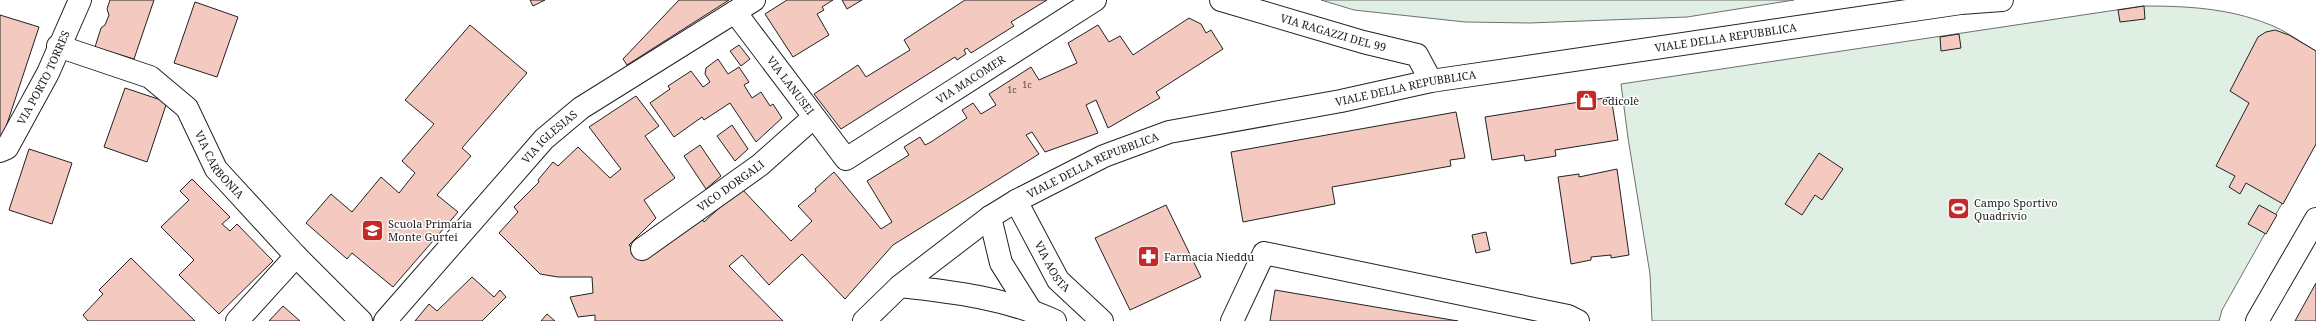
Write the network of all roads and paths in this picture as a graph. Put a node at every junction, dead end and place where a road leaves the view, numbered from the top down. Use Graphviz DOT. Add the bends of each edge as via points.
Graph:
graph roads {
  1 [pos="80,0"];
  2 [pos="754,0"];
  3 [pos="1095,0"];
  4 [pos="1221,0"];
  5 [pos="2002,0"];
  6 [pos="735,12"];
  7 [pos="58,46"];
  8 [pos="1431,81"];
  9 [pos="814,117"];
  10 [pos="0,150"];
  11 [pos="846,159"];
  12 [pos="1016,202"];
  13 [pos="990,217"];
  14 [pos="2316,219"];
  15 [pos="642,249"];
  16 [pos="296,256"];
  17 [pos="900,286"];
  18 [pos="1030,309"];
  19 [pos="237,321"];
  20 [pos="361,321"];
  21 [pos="384,321"];
  22 [pos="864,321"];
  23 [pos="1055,321"];
  24 [pos="1102,321"];
  25 [pos="1232,321"];
  26 [pos="1578,321"];
  27 [pos="2258,321"];
  1 -- 7 [label="street, VIA PORTO TORRES"];
  2 -- 6 [label="street, VIA IGLESIAS"];
  3 -- 11 [label="street, VIA MACOMER"];
  4 -- 8 [label="street, VIA RAGAZZI DEL 99" via="1363,42 1417,55"];
  5 -- 8 [label="street, VIALE DELLA REPUBBLICA" via="1961,3"];
  6 -- 9 [label="street, VIA LANUSEI"];
  6 -- 21 [label="street, VIA IGLESIAS" via="581,108 544,139"];
  7 -- 10 [label="street, VIA PORTO TORRES" via="48,73 7,148"];
  7 -- 16 [label="street, VIA CARBONIA" via="150,77 187,108 216,169"];
  8 -- 12 [label="street, VIALE DELLA REPUBBLICA" via="1341,101 1169,132 1104,156"];
  9 -- 11 [label="street, VIA LANUSEI"];
  9 -- 15 [label="street, VICO DORGALI" via="760,165"];
  12 -- 13 [label="street, VIALE DELLA REPUBBLICA"];
  12 -- 24 [label="street, VIA AOSTA" via="1058,280"];
  13 -- 17 [label="street, VIALE DELLA REPUBBLICA"];
  13 -- 18 [label="street" via="1001,263"];
  14 -- 27 [label="street"];
  16 -- 19 [label="street"];
  16 -- 20 [label="street, VIA CARBONIA"];
  17 -- 18 [label="street" via="966,293"];
  17 -- 22 [label="street, VIALE DELLA REPUBBLICA"];
  18 -- 23 [label="street"];
  25 -- 26 [label="street" via="1264,253 1561,314"];
}
